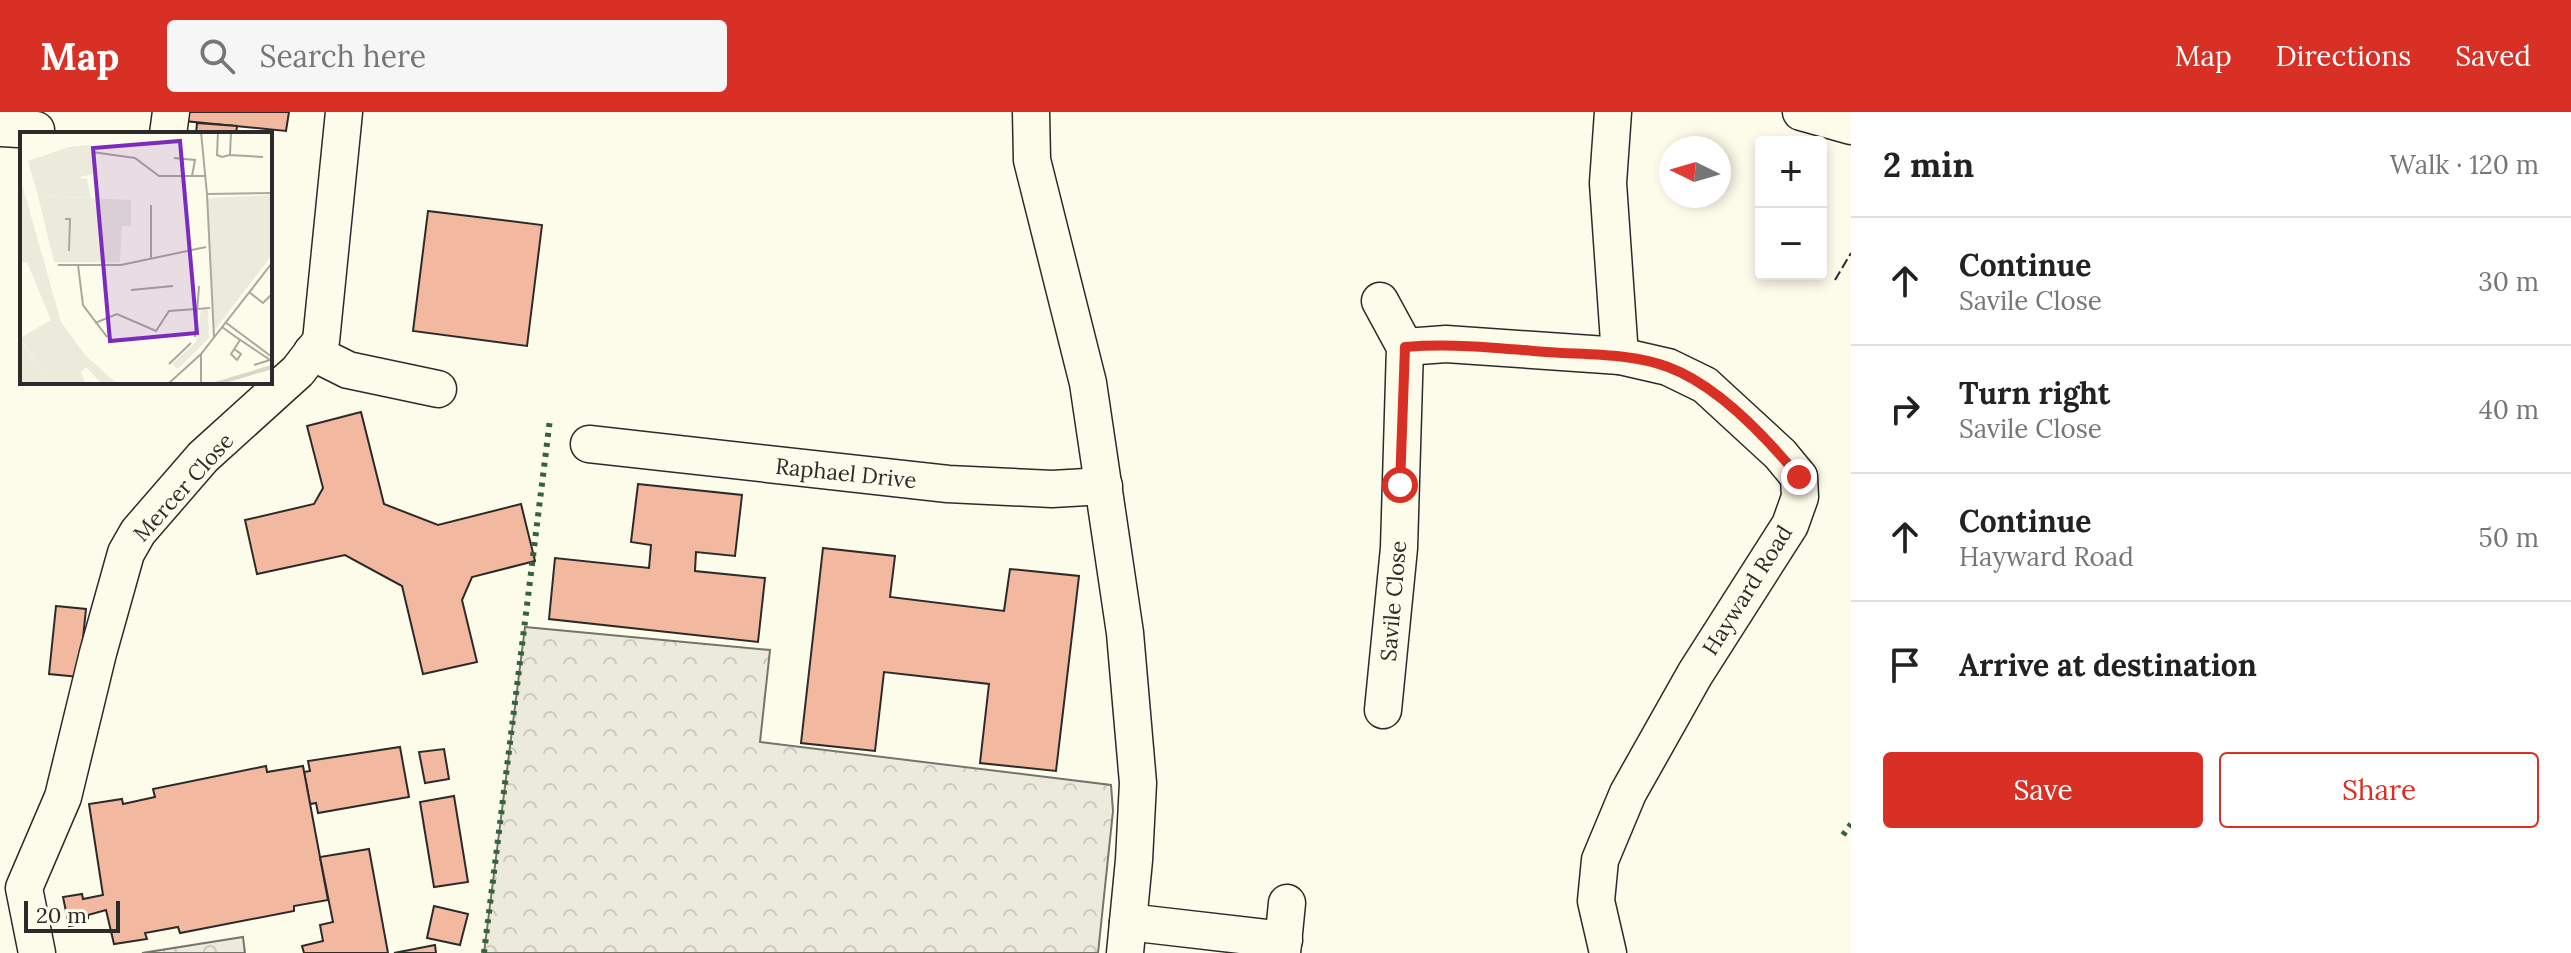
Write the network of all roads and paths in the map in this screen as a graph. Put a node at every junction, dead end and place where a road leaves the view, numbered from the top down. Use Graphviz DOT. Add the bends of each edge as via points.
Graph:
graph roads {
  1 [pos="171,112"];
  2 [pos="344,112"];
  3 [pos="1031,112"];
  4 [pos="1613,112"];
  5 [pos="1801,112"];
  6 [pos="1851,126"];
  7 [pos="0,128"];
  8 [pos="36,130"];
  9 [pos="168,132"];
  10 [pos="1380,301"];
  11 [pos="1405,347"];
  12 [pos="312,352"];
  13 [pos="1620,356"];
  14 [pos="438,389"];
  15 [pos="589,444"];
  16 [pos="1104,486"];
  17 [pos="1383,710"];
  18 [pos="1287,903"];
  19 [pos="1127,937"];
  20 [pos="1283,946"];
  21 [pos="37,953"];
  22 [pos="1608,953"];
  1 -- 9 [label="street"];
  2 -- 12 [label="street, Mercer Close" via="325,312 321,341"];
  3 -- 16 [label="street" via="1032,160 1088,383"];
  4 -- 13 [label="street" via="1608,183"];
  5 -- 6 [label="street"];
  7 -- 8 [label="street"];
  10 -- 11 [label="street"];
  11 -- 13 [label="street" via="1446,344"];
  11 -- 17 [label="street, Savile Close" via="1399,548"];
  12 -- 14 [label="street" via="348,370"];
  12 -- 21 [label="street, Mercer Close" via="203,457 126,553 63,797 24,888"];
  13 -- 22 [label="street, Hayward Road" via="1668,367 1705,385 1780,454 1799,477 1800,497 1790,525 1695,674 1628,793 1600,860 1596,901"];
  15 -- 16 [label="street, Raphael Drive" via="948,484"];
  16 -- 19 [label="street" via="1125,633 1138,783"];
  18 -- 20 [label="street"];
  19 -- 20 [label="street"];
}
